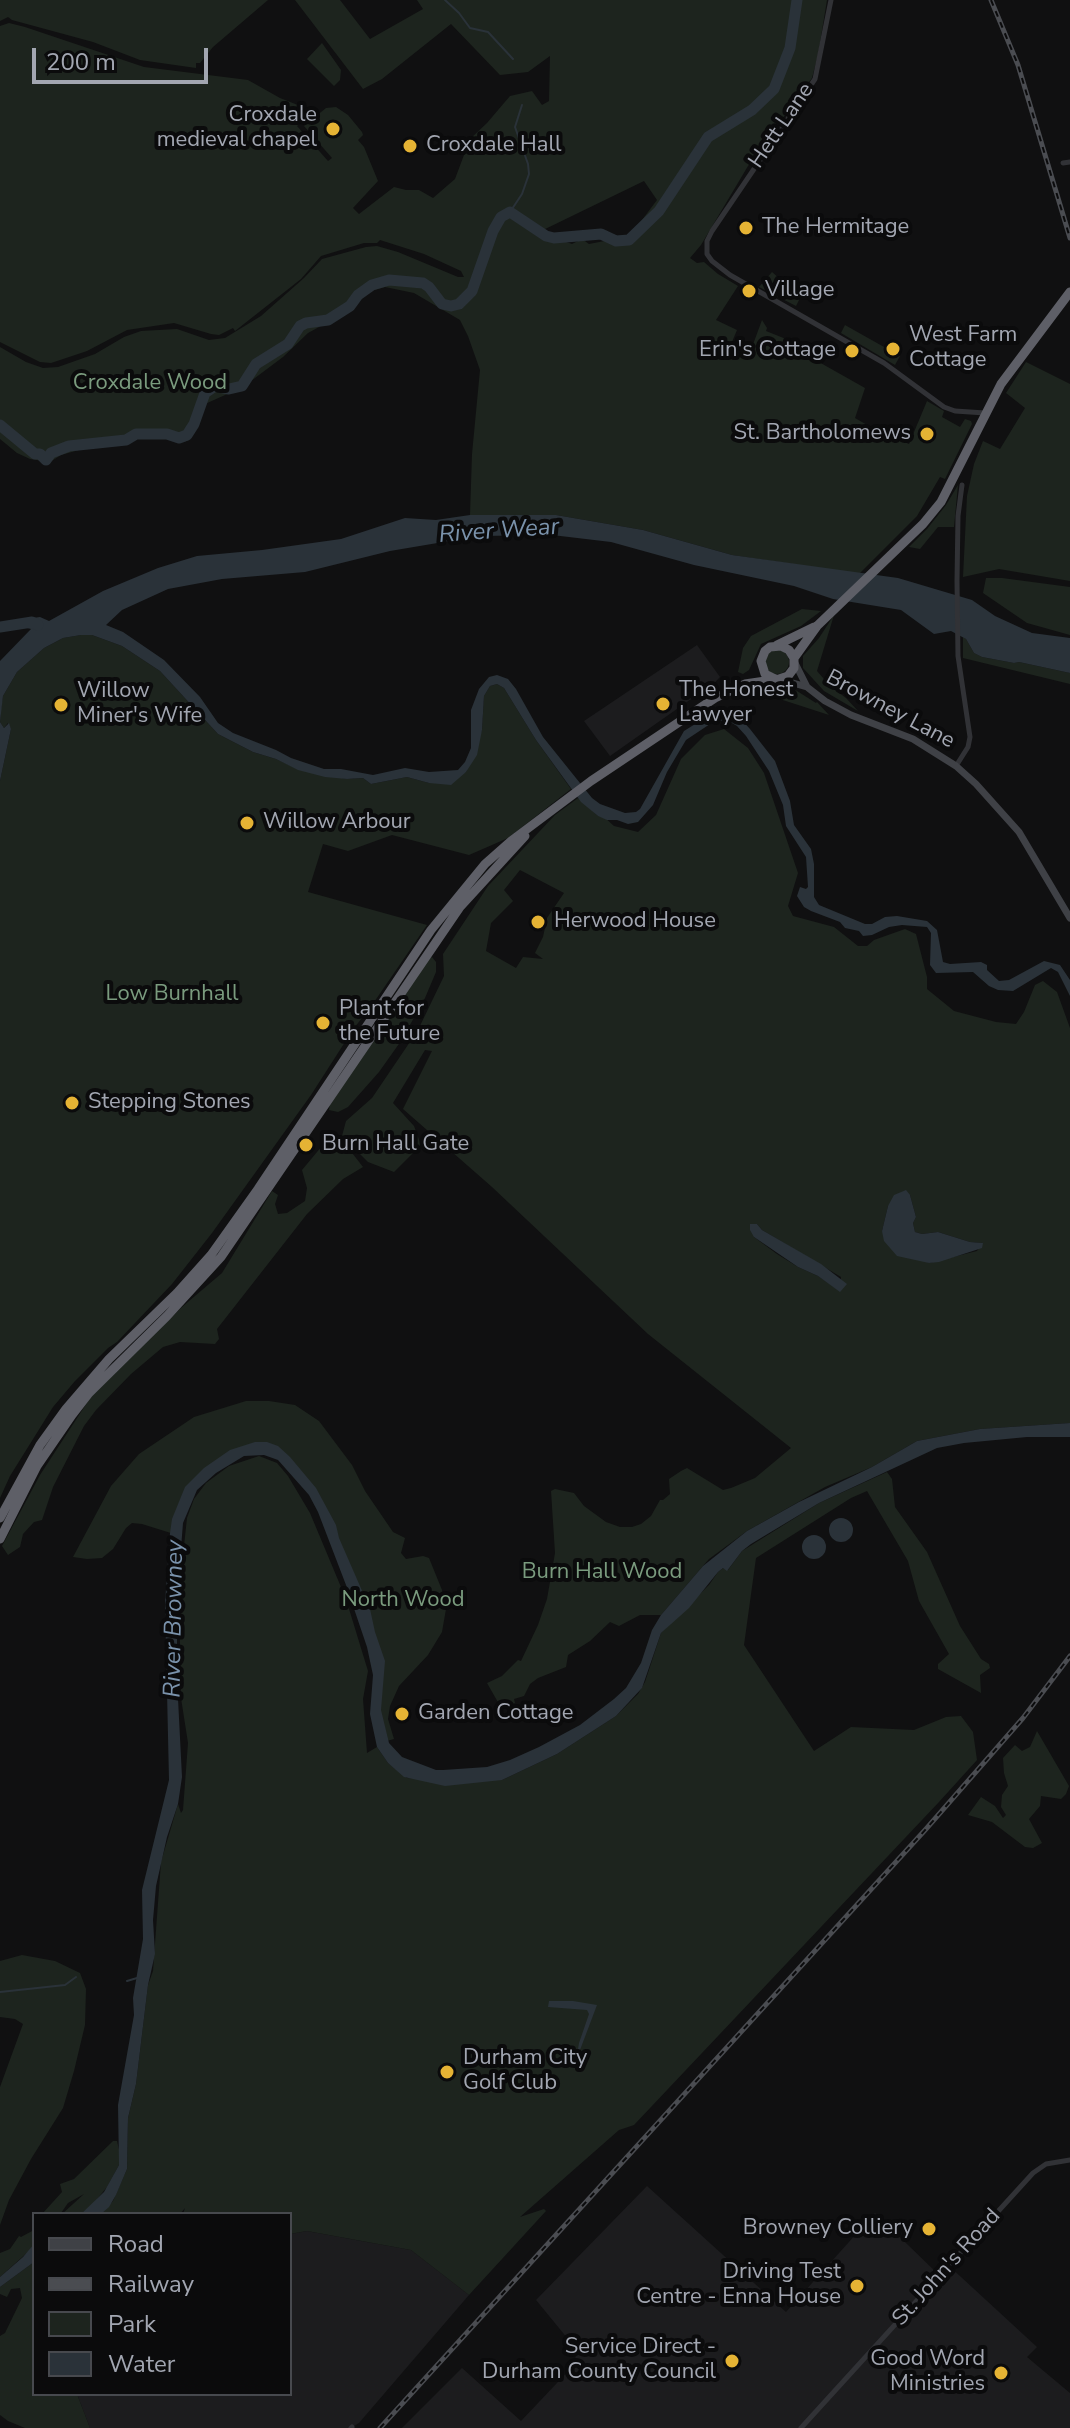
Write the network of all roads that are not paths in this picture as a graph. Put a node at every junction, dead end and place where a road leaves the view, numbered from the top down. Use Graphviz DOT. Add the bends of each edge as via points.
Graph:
graph roads {
  1 [pos="831,0"];
  2 [pos="1067,296"];
  3 [pos="985,413"];
  4 [pos="962,485"];
  5 [pos="817,626"];
  6 [pos="775,646"];
  7 [pos="794,661"];
  8 [pos="761,666"];
  9 [pos="777,679"];
  10 [pos="745,684"];
  11 [pos="807,687"];
  12 [pos="956,766"];
  13 [pos="537,822"];
  14 [pos="1070,918"];
  15 [pos="0,1518"];
  16 [pos="0,1539"];
  17 [pos="1070,2160"];
  18 [pos="801,2428"];
  1 -- 3 [label="street, Hett Lane" via="815,79 707,241 707,254 718,266 856,345 944,407"];
  2 -- 3 [label="highway"];
  3 -- 5 [label="highway" via="941,502"];
  4 -- 12 [label="street" via="959,661 970,737"];
  5 -- 6 [label="highway"];
  5 -- 7 [label="highway"];
  6 -- 7 [label="highway" via="785,647"];
  6 -- 8 [label="highway" via="765,651"];
  7 -- 9 [label="highway" via="788,676"];
  7 -- 11 [label="main road"];
  8 -- 9 [label="highway"];
  8 -- 10 [label="highway"];
  9 -- 10 [label="highway"];
  9 -- 11 [label="main road"];
  10 -- 13 [label="highway" via="715,698"];
  11 -- 12 [label="main road, Browney Lane" via="833,706 913,739"];
  12 -- 14 [label="main road, Browney Lane" via="1019,832"];
  13 -- 15 [label="highway" via="461,891 211,1255 73,1399 40,1445"];
  13 -- 16 [label="highway" via="460,907 221,1257 72,1415 37,1466"];
  17 -- 18 [label="street, St. John's Road" via="1046,2164 1033,2173"];
}
